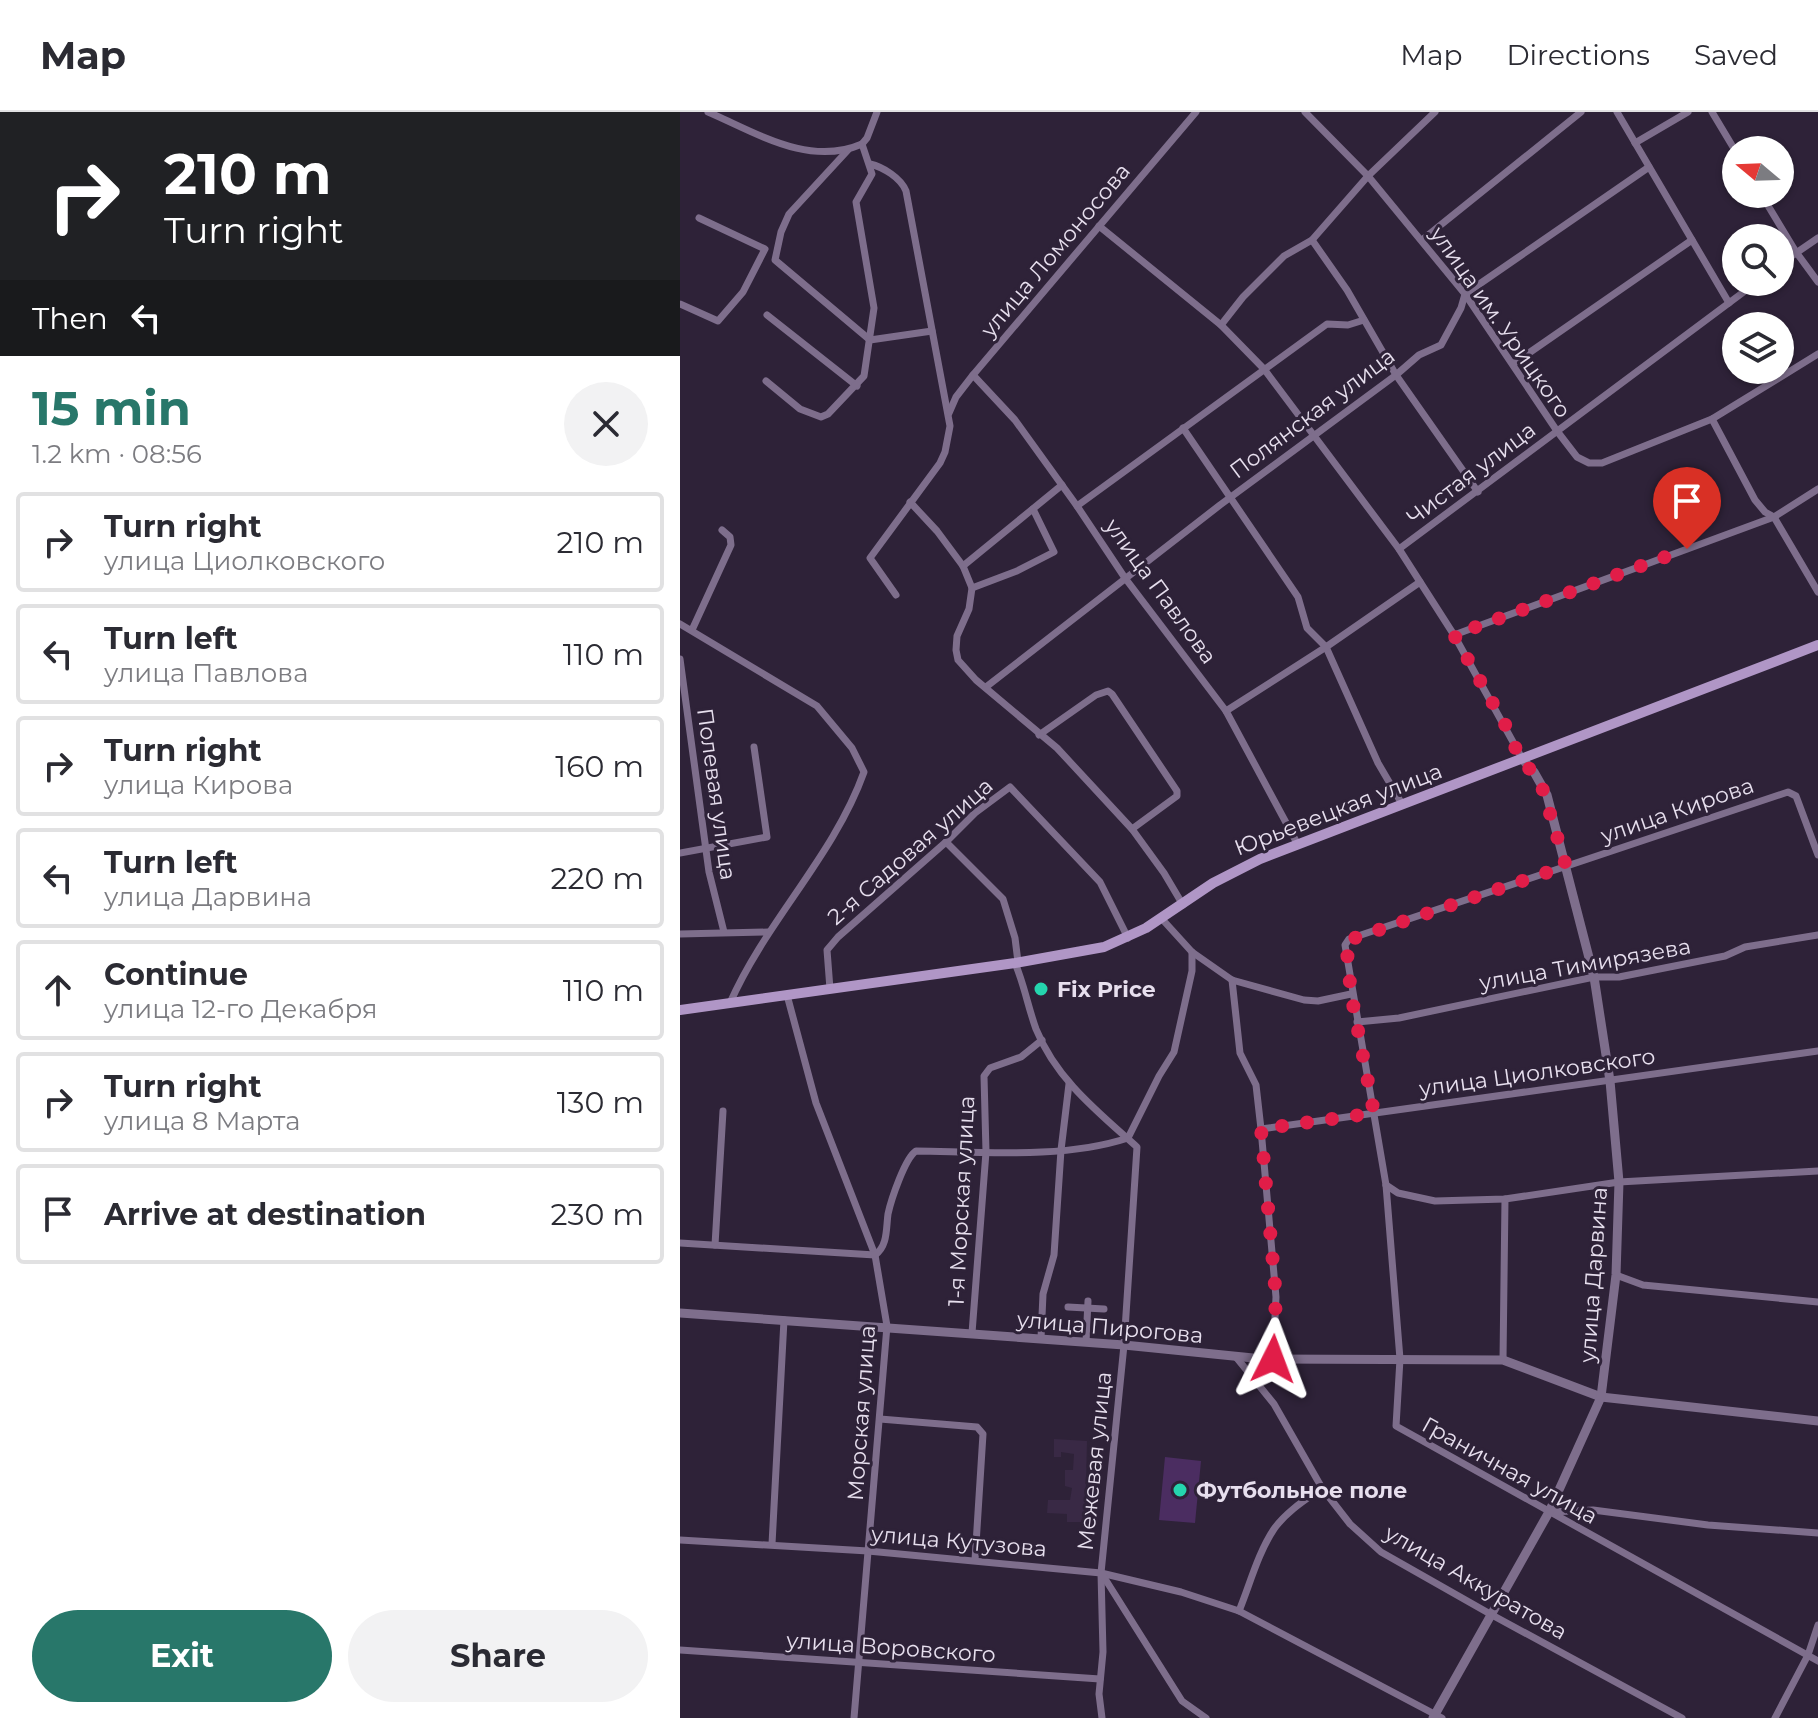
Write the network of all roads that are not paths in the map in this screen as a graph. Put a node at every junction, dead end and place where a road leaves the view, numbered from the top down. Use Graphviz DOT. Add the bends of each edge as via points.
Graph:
graph roads {
  1 [pos="708,112"];
  2 [pos="877,112"];
  3 [pos="1196,112"];
  4 [pos="1305,112"];
  5 [pos="1435,112"];
  6 [pos="1581,112"];
  7 [pos="1617,112"];
  8 [pos="1688,112"];
  9 [pos="1712,112"];
  10 [pos="1316,115"];
  11 [pos="1726,136"];
  12 [pos="1635,143"];
  13 [pos="862,144"];
  14 [pos="848,150"];
  15 [pos="870,164"];
  16 [pos="1649,167"];
  17 [pos="1368,176"];
  18 [pos="1769,208"];
  19 [pos="699,218"];
  20 [pos="1099,226"];
  21 [pos="1818,238"];
  22 [pos="1312,240"];
  23 [pos="1422,240"];
  24 [pos="1692,240"];
  25 [pos="1796,252"];
  26 [pos="1818,282"];
  27 [pos="1465,294"];
  28 [pos="1738,296"];
  29 [pos="1729,303"];
  30 [pos="680,304"];
  31 [pos="767,315"];
  32 [pos="1364,320"];
  33 [pos="1221,325"];
  34 [pos="932,331"];
  35 [pos="870,340"];
  36 [pos="1818,354"];
  37 [pos="1513,364"];
  38 [pos="1264,369"];
  39 [pos="973,375"];
  40 [pos="1396,375"];
  41 [pos="766,381"];
  42 [pos="857,386"];
  43 [pos="949,415"];
  44 [pos="1712,419"];
  45 [pos="1183,428"];
  46 [pos="1557,431"];
  47 [pos="1314,436"];
  48 [pos="1062,485"];
  49 [pos="1818,489"];
  50 [pos="1478,492"];
  51 [pos="1231,497"];
  52 [pos="910,502"];
  53 [pos="1077,506"];
  54 [pos="1033,509"];
  55 [pos="1774,517"];
  56 [pos="722,530"];
  57 [pos="1399,549"];
  58 [pos="963,566"];
  59 [pos="1125,578"];
  60 [pos="1420,582"];
  61 [pos="972,588"];
  62 [pos="1818,592"];
  63 [pos="896,595"];
  64 [pos="680,624"];
  65 [pos="692,630"];
  66 [pos="1454,635"];
  67 [pos="1818,645"];
  68 [pos="1326,647"];
  69 [pos="680,659"];
  70 [pos="986,687"];
  71 [pos="1226,711"];
  72 [pos="1039,735"];
  73 [pos="754,747"];
  74 [pos="1523,760"];
  75 [pos="1402,804"];
  76 [pos="1132,829"];
  77 [pos="946,842"];
  78 [pos="1297,843"];
  79 [pos="705,847"];
  80 [pos="680,853"];
  81 [pos="1818,855"];
  82 [pos="1566,866"];
  83 [pos="1183,905"];
  84 [pos="1162,919"];
  85 [pos="724,932"];
  86 [pos="768,932"];
  87 [pos="680,934"];
  88 [pos="1818,935"];
  89 [pos="1128,938"];
  90 [pos="1192,952"];
  91 [pos="1017,962"];
  92 [pos="1594,977"];
  93 [pos="1232,980"];
  94 [pos="830,989"];
  95 [pos="1351,994"];
  96 [pos="787,995"];
  97 [pos="730,1003"];
  98 [pos="680,1010"];
  99 [pos="1357,1022"];
  100 [pos="1042,1040"];
  101 [pos="1818,1051"];
  102 [pos="1610,1081"];
  103 [pos="1069,1084"];
  104 [pos="723,1111"];
  105 [pos="1374,1113"];
  106 [pos="1261,1129"];
  107 [pos="1128,1138"];
  108 [pos="1061,1150"];
  109 [pos="986,1152"];
  110 [pos="1818,1171"];
  111 [pos="1619,1182"];
  112 [pos="1386,1185"];
  113 [pos="1505,1199"];
  114 [pos="680,1243"];
  115 [pos="715,1245"];
  116 [pos="875,1255"];
  117 [pos="1616,1275"];
  118 [pos="1818,1302"];
  119 [pos="1088,1304"];
  120 [pos="1068,1307"];
  121 [pos="1104,1309"];
  122 [pos="680,1313"];
  123 [pos="784,1320"];
  124 [pos="887,1326"];
  125 [pos="972,1333"];
  126 [pos="1041,1338"];
  127 [pos="1086,1342"];
  128 [pos="1124,1345"];
  129 [pos="1236,1357"];
  130 [pos="1273,1359"];
  131 [pos="1400,1359"];
  132 [pos="1503,1360"];
  133 [pos="1601,1397"];
  134 [pos="880,1419"];
  135 [pos="1818,1421"];
  136 [pos="1322,1488"];
  137 [pos="1549,1512"];
  138 [pos="1818,1533"];
  139 [pos="680,1540"];
  140 [pos="772,1544"];
  141 [pos="868,1551"];
  142 [pos="975,1560"];
  143 [pos="1101,1573"];
  144 [pos="1239,1611"];
  145 [pos="1492,1615"];
  146 [pos="1818,1625"];
  147 [pos="680,1650"];
  148 [pos="1808,1655"];
  149 [pos="1818,1661"];
  150 [pos="858,1662"];
  151 [pos="1100,1679"];
  152 [pos="1437,1717"];
  153 [pos="854,1718"];
  154 [pos="1102,1718"];
  155 [pos="1206,1718"];
  156 [pos="1682,1718"];
  157 [pos="1775,1718"];
  1 -- 14 [label="street" via="798,150"];
  2 -- 13 [label="street"];
  3 -- 20 [label="street, улица Ломоносова"];
  4 -- 10 [label="street, улица им. Урицкого"];
  5 -- 17 [label="street"];
  6 -- 23 [label="street"];
  7 -- 12 [label="street"];
  8 -- 12 [label="street"];
  9 -- 11 [label="street"];
  10 -- 17 [label="street, улица им. Урицкого"];
  12 -- 16 [label="street"];
  13 -- 14 [label="street"];
  13 -- 15 [label="street"];
  14 -- 35 [label="street" via="789,214 775,260"];
  15 -- 34 [label="street" via="903,183 906,191"];
  15 -- 35 [label="street" via="872,174 856,202 874,298"];
  16 -- 24 [label="street"];
  16 -- 27 [label="street"];
  17 -- 22 [label="street"];
  17 -- 23 [label="street, улица им. Урицкого"];
  18 -- 25 [label="street"];
  19 -- 30 [label="street" via="765,249 743,292 718,321"];
  20 -- 33 [label="street"];
  20 -- 39 [label="street, улица Ломоносова"];
  21 -- 25 [label="street"];
  22 -- 32 [label="street"];
  22 -- 33 [label="street" via="1284,256"];
  23 -- 27 [label="street, улица им. Урицкого"];
  24 -- 29 [label="street"];
  24 -- 37 [label="street"];
  25 -- 26 [label="street"];
  27 -- 37 [label="street, улица им. Урицкого"];
  27 -- 40 [label="street, Полянская улица" via="1441,345"];
  28 -- 29 [label="street, Чистая улица"];
  29 -- 46 [label="street, Чистая улица"];
  31 -- 42 [label="street"];
  32 -- 38 [label="street" via="1327,324"];
  32 -- 40 [label="street"];
  33 -- 38 [label="street"];
  34 -- 35 [label="street"];
  34 -- 43 [label="street"];
  35 -- 42 [label="street" via="864,376"];
  36 -- 44 [label="street"];
  37 -- 46 [label="street, улица им. Урицкого"];
  38 -- 45 [label="street"];
  38 -- 47 [label="street"];
  39 -- 43 [label="street, улица Ломоносова"];
  39 -- 48 [label="street, улица Павлова" via="1015,420"];
  40 -- 47 [label="street, Полянская улица"];
  40 -- 50 [label="street"];
  41 -- 42 [label="street" via="800,409 821,417"];
  43 -- 52 [label="street" via="945,452"];
  44 -- 46 [label="street, улица им. Урицкого" via="1602,463 1577,457"];
  44 -- 55 [label="street" via="1755,500"];
  45 -- 51 [label="street"];
  45 -- 53 [label="street"];
  46 -- 50 [label="street, Чистая улица"];
  47 -- 51 [label="street, Полянская улица"];
  47 -- 57 [label="street"];
  48 -- 53 [label="street, улица Павлова"];
  48 -- 54 [label="street"];
  49 -- 55 [label="street"];
  50 -- 57 [label="street, Чистая улица"];
  51 -- 59 [label="street, Полянская улица"];
  51 -- 68 [label="street" via="1298,597 1307,628"];
  52 -- 58 [label="street"];
  52 -- 63 [label="street" via="870,558"];
  53 -- 59 [label="street, улица Павлова"];
  54 -- 58 [label="street"];
  54 -- 61 [label="street" via="1054,552"];
  55 -- 62 [label="street"];
  55 -- 66 [label="street"];
  56 -- 65 [label="street" via="731,545"];
  57 -- 60 [label="street"];
  58 -- 61 [label="street"];
  59 -- 70 [label="street, Полянская улица"];
  59 -- 71 [label="street, улица Павлова"];
  60 -- 66 [label="street"];
  60 -- 68 [label="street"];
  61 -- 70 [label="street" via="956,650 966,670"];
  64 -- 65 [label="street"];
  65 -- 86 [label="street" via="817,706 852,748 864,772 846,813"];
  66 -- 74 [label="street"];
  67 -- 74 [label="main road, Юрьевецкая улица"];
  68 -- 71 [label="street"];
  68 -- 75 [label="street"];
  69 -- 79 [label="street, Полевая улица"];
  70 -- 72 [label="street"];
  71 -- 78 [label="street, улица Павлова"];
  72 -- 76 [label="street"];
  72 -- 76 [label="street" via="1096,695 1112,694 1177,791"];
  73 -- 79 [label="street" via="768,835"];
  74 -- 75 [label="main road, Юрьевецкая улица"];
  74 -- 82 [label="street, улица Дарвина" via="1547,795"];
  75 -- 78 [label="main road, Юрьевецкая улица"];
  76 -- 83 [label="street"];
  77 -- 89 [label="street, 2-я Садовая улица" via="1010,787 1100,882"];
  77 -- 91 [label="street" via="1003,899"];
  77 -- 94 [label="street, 2-я Садовая улица" via="827,950"];
  78 -- 83 [label="main road, Юрьевецкая улица" via="1237,869"];
  79 -- 80 [label="street"];
  79 -- 85 [label="street, Полевая улица"];
  81 -- 82 [label="street, улица Кирова" via="1793,792"];
  82 -- 92 [label="street, улица Дарвина"];
  82 -- 95 [label="street, улица Кирова" via="1346,941"];
  83 -- 84 [label="main road, Юрьевецкая улица"];
  84 -- 89 [label="main road, Юрьевецкая улица"];
  84 -- 90 [label="street"];
  85 -- 86 [label="street"];
  85 -- 87 [label="street"];
  86 -- 97 [label="street"];
  88 -- 92 [label="street, улица Тимирязева" via="1619,977"];
  89 -- 91 [label="main road, Юрьевецкая улица"];
  90 -- 93 [label="street"];
  90 -- 107 [label="street" via="1174,1052"];
  91 -- 94 [label="main road, Юрьевецкая улица"];
  91 -- 100 [label="street"];
  92 -- 99 [label="street, улица Тимирязева"];
  92 -- 102 [label="street, улица Дарвина"];
  93 -- 95 [label="street" via="1304,1000"];
  93 -- 106 [label="street" via="1240,1053 1256,1085"];
  94 -- 96 [label="main road, Юрьевецкая улица"];
  95 -- 99 [label="street"];
  96 -- 97 [label="main road, Юрьевецкая улица"];
  96 -- 116 [label="street" via="816,1103"];
  97 -- 98 [label="main road, Юрьевецкая улица"];
  99 -- 105 [label="street"];
  100 -- 103 [label="street"];
  100 -- 109 [label="street, 1-я Морская улица" via="1021,1057 986,1071"];
  101 -- 102 [label="street, улица Циолковского"];
  102 -- 105 [label="street, улица Циолковского"];
  102 -- 111 [label="street, улица Дарвина"];
  103 -- 107 [label="street"];
  103 -- 108 [label="street"];
  104 -- 115 [label="street"];
  105 -- 106 [label="street, улица Циолковского"];
  105 -- 112 [label="street"];
  106 -- 130 [label="street" via="1276,1287"];
  107 -- 108 [label="street, Морская улица"];
  107 -- 128 [label="street, Межевая улица" via="1137,1147"];
  108 -- 109 [label="street, Морская улица"];
  108 -- 126 [label="street" via="1054,1255 1043,1294"];
  109 -- 116 [label="street, Морская улица" via="911,1153 890,1208 882,1248"];
  109 -- 125 [label="street, 1-я Морская улица"];
  110 -- 111 [label="street"];
  111 -- 113 [label="street"];
  111 -- 117 [label="street, улица Дарвина"];
  112 -- 113 [label="street" via="1425,1200"];
  112 -- 131 [label="street, Граничная улица"];
  113 -- 132 [label="street"];
  114 -- 115 [label="street"];
  115 -- 116 [label="street"];
  116 -- 124 [label="street, Морская улица"];
  117 -- 118 [label="street" via="1643,1285"];
  117 -- 133 [label="street, улица Дарвина"];
  119 -- 120 [label="street"];
  119 -- 121 [label="street"];
  119 -- 127 [label="street"];
  122 -- 123 [label="street, улица Пирогова"];
  123 -- 124 [label="street, улица Пирогова"];
  123 -- 140 [label="street"];
  124 -- 125 [label="street, улица Пирогова"];
  124 -- 134 [label="street, Морская улица"];
  125 -- 126 [label="street, улица Пирогова"];
  126 -- 127 [label="street, улица Пирогова"];
  127 -- 128 [label="street, улица Пирогова"];
  128 -- 129 [label="street, улица Пирогова"];
  128 -- 143 [label="street, Межевая улица"];
  129 -- 130 [label="street, улица Пирогова"];
  129 -- 136 [label="street, улица Аккуратова" via="1274,1404"];
  130 -- 131 [label="street, улица Пирогова"];
  131 -- 132 [label="street, улица Пирогова"];
  131 -- 137 [label="street, Граничная улица" via="1396,1426"];
  132 -- 133 [label="street, улица Пирогова"];
  133 -- 135 [label="street, улица Пирогова"];
  133 -- 137 [label="street, улица Дарвина"];
  134 -- 141 [label="street, Морская улица"];
  134 -- 142 [label="street" via="981,1430"];
  136 -- 144 [label="street" via="1275,1528"];
  136 -- 145 [label="street, улица Аккуратова" via="1381,1552"];
  137 -- 138 [label="street" via="1593,1510"];
  137 -- 145 [label="street, улица Дарвина"];
  137 -- 148 [label="street, Граничная улица"];
  139 -- 140 [label="street, улица Кутузова"];
  140 -- 141 [label="street, улица Кутузова"];
  141 -- 142 [label="street, улица Кутузова"];
  141 -- 150 [label="street, Морская улица"];
  142 -- 143 [label="street, улица Кутузова"];
  143 -- 144 [label="street, улица Кутузова"];
  143 -- 151 [label="street, Межевая улица"];
  143 -- 155 [label="street" via="1182,1701"];
  144 -- 152 [label="street, улица Кутузова"];
  145 -- 152 [label="street, улица Дарвина"];
  145 -- 156 [label="street, улица Аккуратова"];
  146 -- 148 [label="street"];
  147 -- 150 [label="street, улица Воровского"];
  148 -- 149 [label="street, Граничная улица"];
  148 -- 157 [label="street"];
  150 -- 151 [label="street, улица Воровского"];
  150 -- 153 [label="street, Морская улица"];
  151 -- 154 [label="street, Межевая улица"];
}
